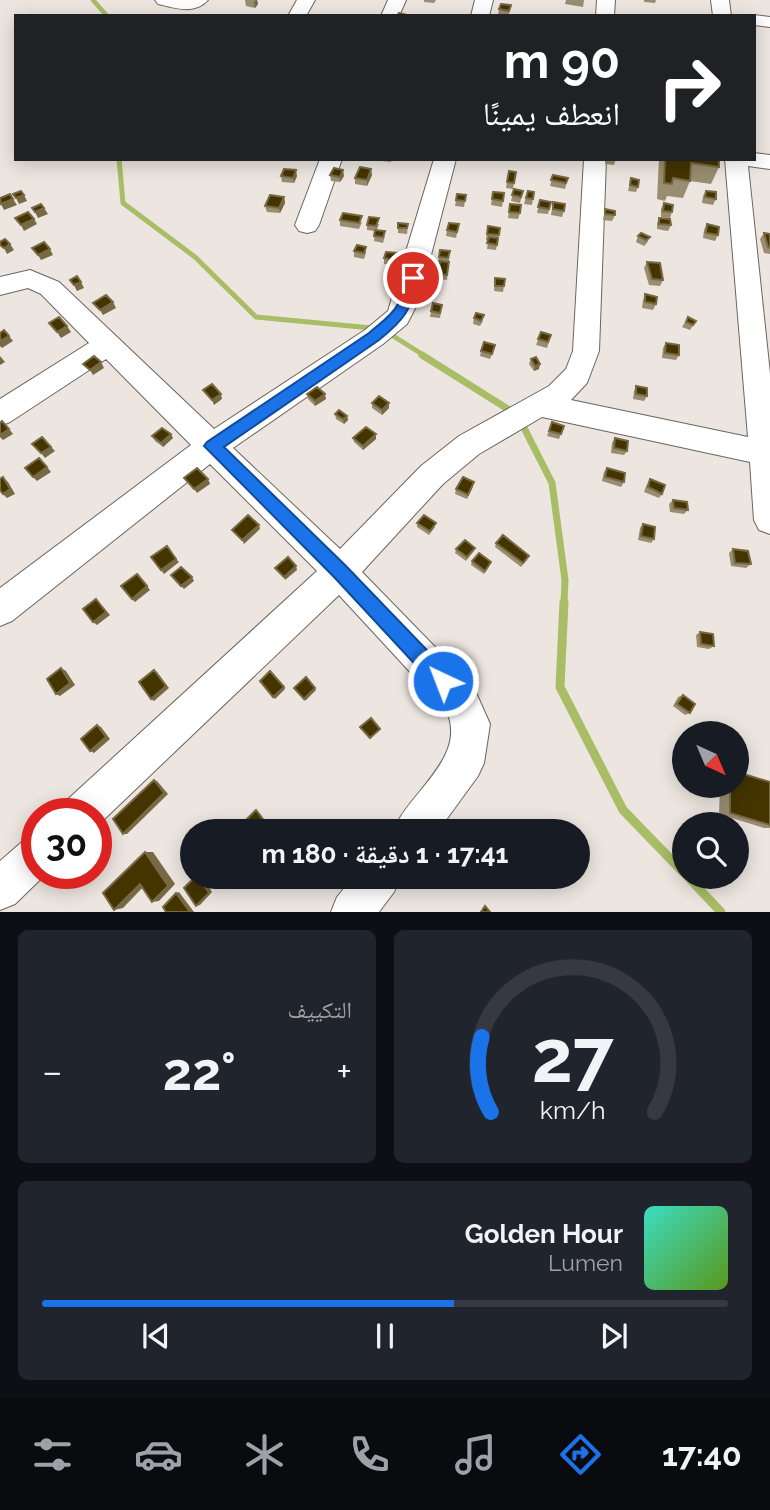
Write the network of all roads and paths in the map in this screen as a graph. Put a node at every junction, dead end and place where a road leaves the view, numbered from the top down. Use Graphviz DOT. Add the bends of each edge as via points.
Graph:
graph roads {
  1 [pos="164,0"];
  2 [pos="199,0"];
  3 [pos="330,161"];
  4 [pos="444,161"];
  5 [pos="595,161"];
  6 [pos="736,161"];
  7 [pos="307,225"];
  8 [pos="0,286"];
  9 [pos="108,344"];
  10 [pos="539,405"];
  11 [pos="0,414"];
  12 [pos="212,446"];
  13 [pos="767,453"];
  14 [pos="770,520"];
  15 [pos="340,572"];
  16 [pos="0,609"];
  17 [pos="97,798"];
  18 [pos="423,819"];
  19 [pos="21,873"];
  20 [pos="370,889"];
  21 [pos="4,893"];
  22 [pos="352,912"];
  1 -- 2 [label="street" via="185,5"];
  3 -- 7 [label="street"];
  4 -- 12 [label="street" via="398,317"];
  5 -- 10 [label="street" via="586,351 577,375 559,394"];
  6 -- 13 [label="street"];
  8 -- 9 [label="street" via="30,279 50,288"];
  9 -- 11 [label="street"];
  9 -- 12 [label="street"];
  10 -- 13 [label="street"];
  10 -- 15 [label="street" via="469,445 432,475"];
  12 -- 15 [label="street"];
  12 -- 16 [label="street"];
  13 -- 14 [label="street"];
  15 -- 17 [label="street"];
  15 -- 18 [label="street" via="460,699 471,724 465,763"];
  19 -- 21 [label="street"];
  20 -- 22 [label="street"];
}
